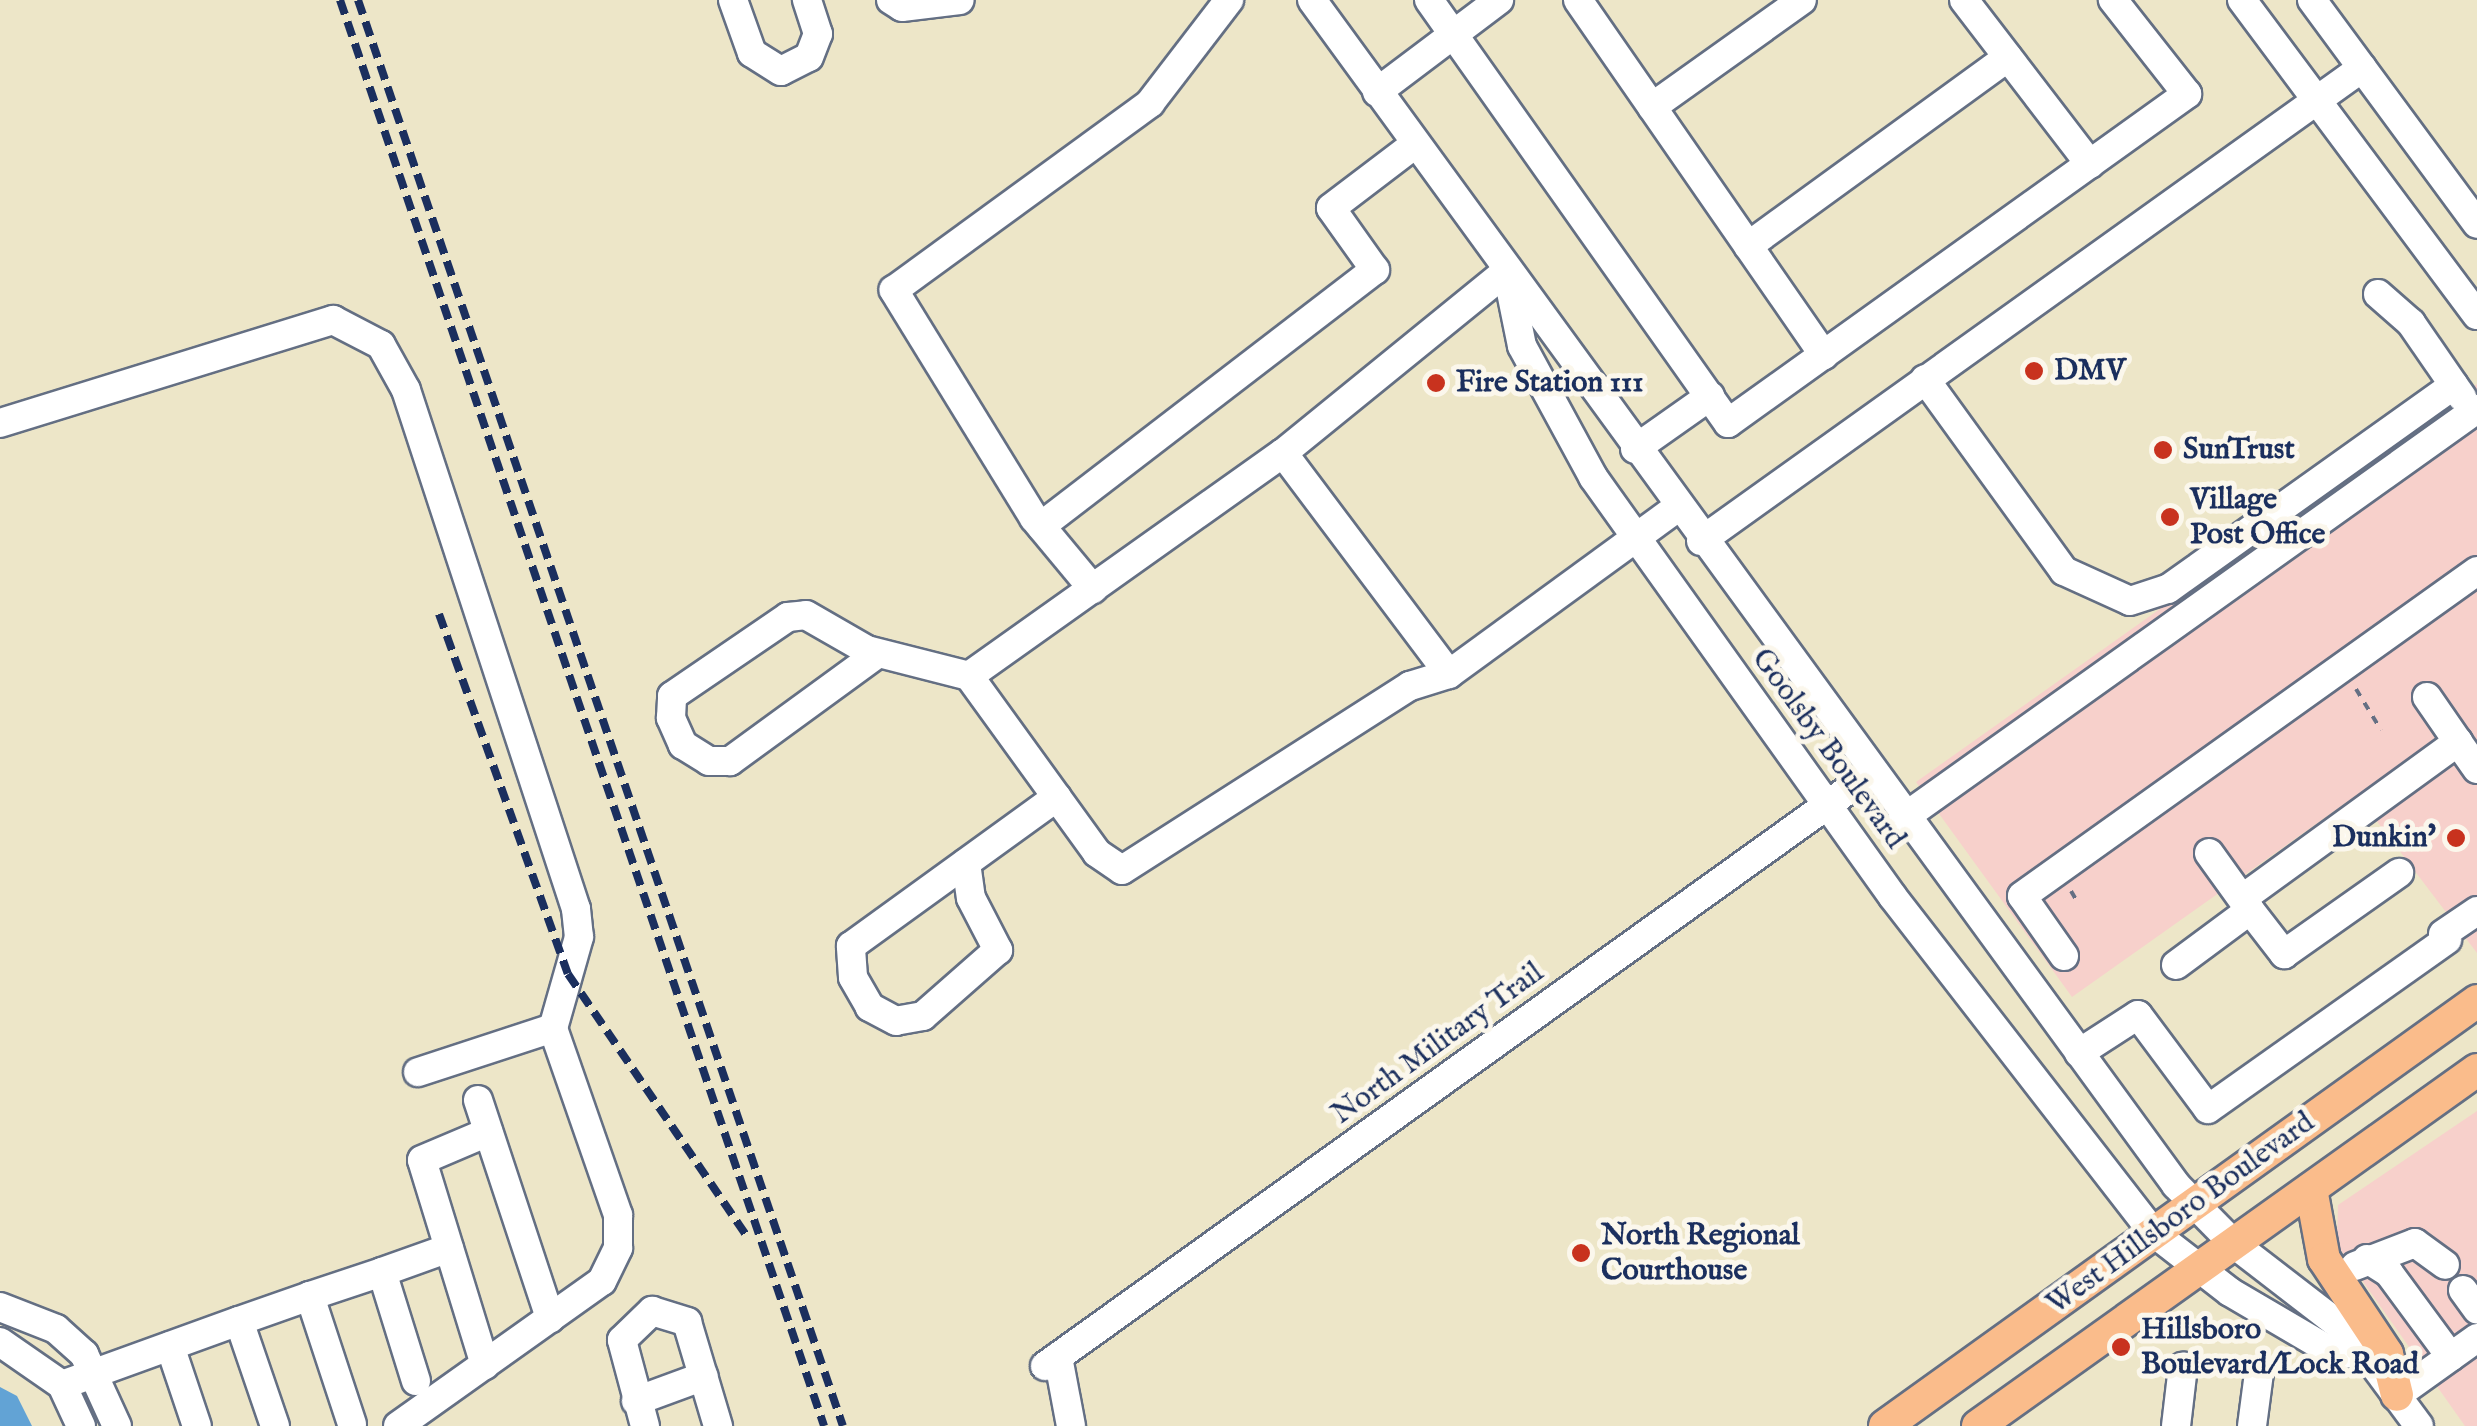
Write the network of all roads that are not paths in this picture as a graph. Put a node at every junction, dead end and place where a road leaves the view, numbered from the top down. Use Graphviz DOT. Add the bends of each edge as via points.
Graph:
graph roads {
  1 [pos="733,0"];
  2 [pos="807,0"];
  3 [pos="891,0"];
  4 [pos="960,0"];
  5 [pos="1229,0"];
  6 [pos="1312,0"];
  7 [pos="1429,0"];
  8 [pos="1499,0"];
  9 [pos="1579,0"];
  10 [pos="1802,0"];
  11 [pos="1964,0"];
  12 [pos="2113,0"];
  13 [pos="2242,0"];
  14 [pos="2312,0"];
  15 [pos="1454,34"];
  16 [pos="2008,57"];
  17 [pos="2362,68"];
  18 [pos="1377,92"];
  19 [pos="2317,100"];
  20 [pos="1652,106"];
  21 [pos="1415,144"];
  22 [pos="2090,164"];
  23 [pos="2477,224"];
  24 [pos="1748,246"];
  25 [pos="1506,271"];
  26 [pos="2378,294"];
  27 [pos="2477,315"];
  28 [pos="1824,354"];
  29 [pos="1925,380"];
  30 [pos="2454,385"];
  31 [pos="1710,396"];
  32 [pos="2475,410"];
  33 [pos="0,422"];
  34 [pos="1635,449"];
  35 [pos="1283,453"];
  36 [pos="1677,508"];
  37 [pos="1041,526"];
  38 [pos="1636,537"];
  39 [pos="1701,541"];
  40 [pos="2477,572"];
  41 [pos="1092,589"];
  42 [pos="878,654"];
  43 [pos="1449,674"];
  44 [pos="969,676"];
  45 [pos="2427,697"];
  46 [pos="2458,742"];
  47 [pos="2477,768"];
  48 [pos="1869,775"];
  49 [pos="1057,797"];
  50 [pos="1827,805"];
  51 [pos="1902,819"];
  52 [pos="2209,852"];
  53 [pos="966,863"];
  54 [pos="2399,872"];
  55 [pos="2246,904"];
  56 [pos="2477,911"];
  57 [pos="2064,956"];
  58 [pos="2176,965"];
  59 [pos="2477,1001"];
  60 [pos="553,1028"];
  61 [pos="2079,1053"];
  62 [pos="2477,1070"];
  63 [pos="418,1072"];
  64 [pos="478,1100"];
  65 [pos="488,1132"];
  66 [pos="2311,1189"];
  67 [pos="2192,1206"];
  68 [pos="2154,1233"];
  69 [pos="2234,1244"];
  70 [pos="449,1248"];
  71 [pos="2367,1259"];
  72 [pos="2445,1265"];
  73 [pos="2198,1270"];
  74 [pos="382,1272"];
  75 [pos="2337,1276"];
  76 [pos="310,1296"];
  77 [pos="0,1307"];
  78 [pos="550,1318"];
  79 [pos="239,1321"];
  80 [pos="2477,1338"];
  81 [pos="0,1342"];
  82 [pos="170,1346"];
  83 [pos="2357,1354"];
  84 [pos="2451,1356"];
  85 [pos="484,1365"];
  86 [pos="2183,1366"];
  87 [pos="100,1372"];
  88 [pos="2259,1373"];
  89 [pos="704,1376"];
  90 [pos="416,1381"];
  91 [pos="62,1384"];
  92 [pos="2397,1395"];
  93 [pos="640,1414"];
  94 [pos="352,1424"];
  95 [pos="81,1426"];
  96 [pos="117,1426"];
  97 [pos="197,1426"];
  98 [pos="276,1426"];
  99 [pos="398,1426"];
  100 [pos="718,1426"];
  101 [pos="1071,1426"];
  102 [pos="1886,1426"];
  103 [pos="1978,1426"];
  104 [pos="2176,1426"];
  105 [pos="2252,1426"];
  106 [pos="2420,1426"];
  1 -- 2 [label="street" via="752,54 782,71 809,57 818,34"];
  3 -- 4 [label="street" via="902,8"];
  5 -- 37 [label="street" via="1150,103 894,290"];
  6 -- 18 [label="street, Goolsby Boulevard"];
  7 -- 15 [label="street"];
  8 -- 15 [label="street"];
  9 -- 20 [label="street"];
  10 -- 20 [label="street"];
  11 -- 16 [label="street"];
  12 -- 22 [label="street" via="2187,94"];
  13 -- 19 [label="street"];
  14 -- 17 [label="street"];
  15 -- 18 [label="street"];
  15 -- 31 [label="street"];
  16 -- 22 [label="street"];
  16 -- 24 [label="street"];
  17 -- 19 [label="street"];
  17 -- 23 [label="street"];
  18 -- 21 [label="street, Goolsby Boulevard"];
  19 -- 27 [label="street"];
  19 -- 29 [label="street"];
  20 -- 24 [label="street"];
  21 -- 25 [label="street, Goolsby Boulevard"];
  21 -- 37 [label="street" via="1331,208 1375,270"];
  22 -- 28 [label="street"];
  24 -- 28 [label="street"];
  25 -- 34 [label="street, Goolsby Boulevard"];
  25 -- 35 [label="street"];
  25 -- 38 [label="street, Goolsby Boulevard" via="1522,346"];
  26 -- 30 [label="street"];
  28 -- 31 [label="street" via="1728,423"];
  29 -- 30 [label="street" via="2064,571 2130,602 2168,589"];
  29 -- 39 [label="street"];
  30 -- 32 [label="street"];
  31 -- 34 [label="street"];
  32 -- 51 [label="street"];
  33 -- 60 [label="street" via="333,320 381,344 406,390 576,908 580,937"];
  34 -- 36 [label="street, Goolsby Boulevard"];
  35 -- 41 [label="street"];
  35 -- 43 [label="street"];
  36 -- 38 [label="street"];
  36 -- 39 [label="street, Goolsby Boulevard"];
  37 -- 41 [label="street"];
  38 -- 43 [label="street"];
  38 -- 50 [label="street, Goolsby Boulevard"];
  39 -- 48 [label="street, Goolsby Boulevard"];
  40 -- 57 [label="street" via="2022,896"];
  41 -- 44 [label="street"];
  42 -- 42 [label="street" via="806,615 788,617 672,696 671,718 684,745 708,761 730,761"];
  42 -- 44 [label="street"];
  43 -- 49 [label="street" via="1410,686 1122,870 1098,853"];
  44 -- 49 [label="street"];
  45 -- 46 [label="street"];
  46 -- 47 [label="street"];
  46 -- 55 [label="street"];
  48 -- 50 [label="street, North Military Trail"];
  48 -- 51 [label="street, Goolsby Boulevard"];
  49 -- 53 [label="street"];
  50 -- 68 [label="street, Goolsby Boulevard"];
  50 -- 101 [label="street, North Military Trail" via="1052,1361"];
  51 -- 61 [label="street, Goolsby Boulevard"];
  52 -- 55 [label="street"];
  53 -- 53 [label="street" via="851,946 853,977 870,1007 896,1021 923,1016 988,968 996,933 971,898"];
  54 -- 55 [label="street" via="2284,954"];
  55 -- 58 [label="street"];
  56 -- 61 [label="street" via="2208,1109 2138,1015"];
  59 -- 67 [label="main road, West Hillsboro Boulevard"];
  60 -- 63 [label="street"];
  60 -- 78 [label="street" via="618,1215 618,1248 602,1281"];
  61 -- 67 [label="street, Goolsby Boulevard"];
  62 -- 66 [label="main road, West Hillsboro Boulevard"];
  64 -- 65 [label="street"];
  65 -- 70 [label="street" via="422,1160"];
  65 -- 78 [label="street"];
  66 -- 69 [label="main road, West Hillsboro Boulevard"];
  66 -- 75 [label="main road" via="2314,1232"];
  67 -- 68 [label="main road, West Hillsboro Boulevard"];
  67 -- 69 [label="street"];
  68 -- 73 [label="street, Goolsby Boulevard"];
  68 -- 102 [label="main road, West Hillsboro Boulevard"];
  69 -- 73 [label="main road, West Hillsboro Boulevard"];
  69 -- 83 [label="street" via="2350,1334"];
  70 -- 74 [label="street"];
  70 -- 85 [label="street"];
  71 -- 72 [label="street" via="2415,1242"];
  71 -- 75 [label="street"];
  71 -- 84 [label="street" via="2390,1273"];
  73 -- 83 [label="street, Goolsby Boulevard" via="2334,1353"];
  73 -- 103 [label="main road, West Hillsboro Boulevard"];
  74 -- 76 [label="street"];
  74 -- 90 [label="street"];
  75 -- 92 [label="main road" via="2387,1354"];
  76 -- 79 [label="street"];
  76 -- 94 [label="street"];
  77 -- 87 [label="street" via="56,1329"];
  78 -- 85 [label="street"];
  79 -- 82 [label="street"];
  79 -- 98 [label="street"];
  80 -- 84 [label="street"];
  81 -- 91 [label="street"];
  82 -- 87 [label="street"];
  82 -- 97 [label="street"];
  83 -- 92 [label="street"];
  84 -- 92 [label="street"];
  85 -- 99 [label="street"];
  86 -- 104 [label="street"];
  87 -- 91 [label="street"];
  87 -- 96 [label="street"];
  88 -- 105 [label="street"];
  89 -- 93 [label="street"];
  89 -- 93 [label="street" via="687,1322 652,1311 622,1340"];
  89 -- 100 [label="street"];
  91 -- 95 [label="street"];
  92 -- 106 [label="street"];
}
